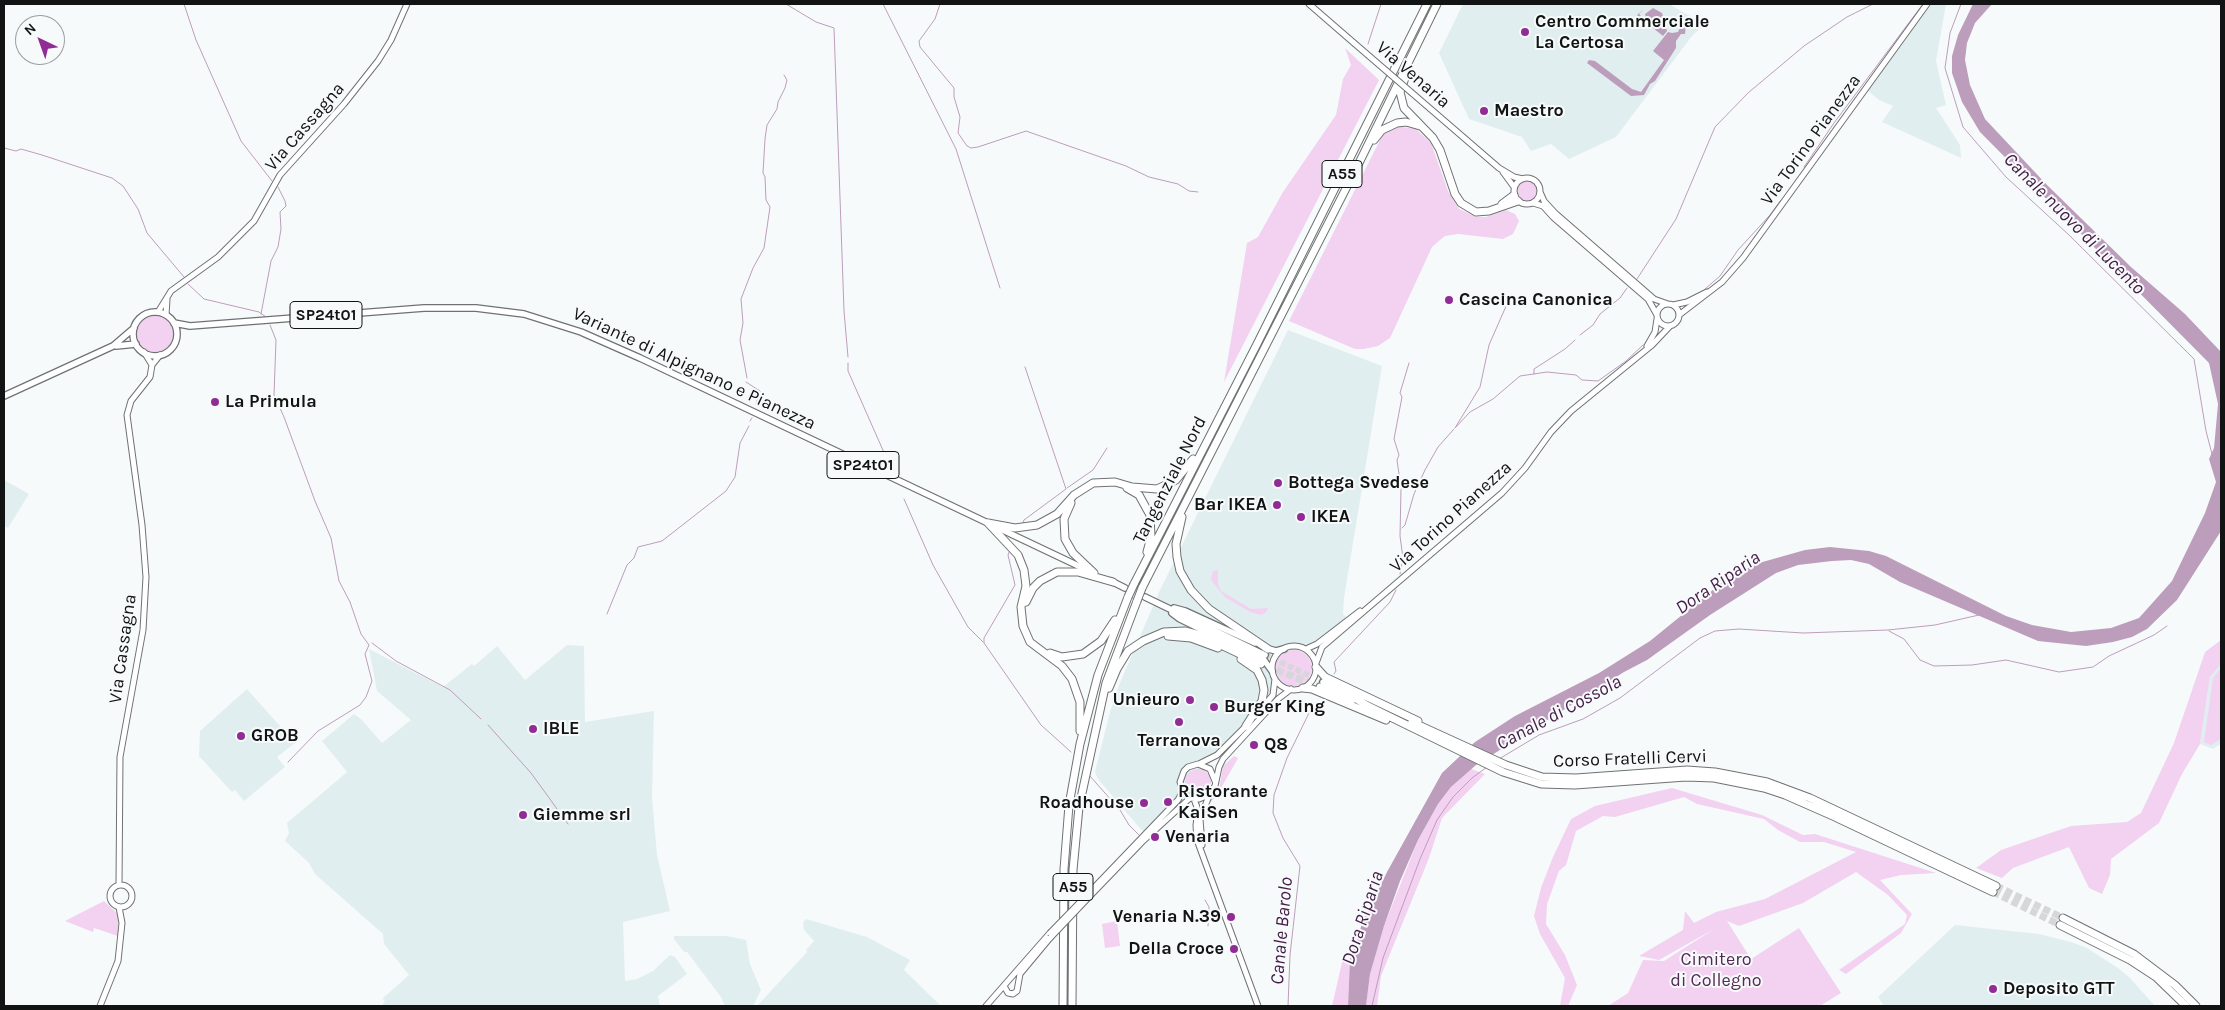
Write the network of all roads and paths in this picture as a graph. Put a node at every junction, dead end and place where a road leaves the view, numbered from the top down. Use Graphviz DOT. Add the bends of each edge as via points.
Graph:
graph roads {
  1 [pos="407,4"];
  2 [pos="1309,4"];
  3 [pos="1427,4"];
  4 [pos="1437,4"];
  5 [pos="1927,4"];
  6 [pos="1412,57"];
  7 [pos="1425,129"];
  8 [pos="1359,164"];
  9 [pos="1499,168"];
  10 [pos="1524,178"];
  11 [pos="1514,187"];
  12 [pos="1540,192"];
  13 [pos="1516,198"];
  14 [pos="1533,203"];
  15 [pos="1714,289"];
  16 [pos="167,298"];
  17 [pos="1670,304"];
  18 [pos="158,312"];
  19 [pos="166,315"];
  20 [pos="1679,315"];
  21 [pos="1657,317"];
  22 [pos="174,323"];
  23 [pos="190,326"];
  24 [pos="1670,326"];
  25 [pos="134,328"];
  26 [pos="177,334"];
  27 [pos="136,344"];
  28 [pos="114,346"];
  29 [pos="1644,350"];
  30 [pos="144,352"];
  31 [pos="160,355"];
  32 [pos="152,365"];
  33 [pos="4,396"];
  34 [pos="1207,439"];
  35 [pos="1184,507"];
  36 [pos="988,523"];
  37 [pos="1143,565"];
  38 [pos="1094,572"];
  39 [pos="1113,582"];
  40 [pos="1125,588"];
  41 [pos="1145,597"];
  42 [pos="1380,598"];
  43 [pos="1162,606"];
  44 [pos="1121,612"];
  45 [pos="1158,635"];
  46 [pos="1284,649"];
  47 [pos="1306,650"];
  48 [pos="1267,652"];
  49 [pos="1262,664"];
  50 [pos="1316,665"];
  51 [pos="1272,671"];
  52 [pos="1275,678"];
  53 [pos="1322,684"];
  54 [pos="1303,688"];
  55 [pos="1291,689"];
  56 [pos="1348,694"];
  57 [pos="1101,701"];
  58 [pos="1368,706"];
  59 [pos="1246,726"];
  60 [pos="1429,732"];
  61 [pos="1080,744"];
  62 [pos="1198,764"];
  63 [pos="1505,769"];
  64 [pos="1215,781"];
  65 [pos="1182,791"];
  66 [pos="1209,795"];
  67 [pos="1192,799"];
  68 [pos="1207,865"];
  69 [pos="119,885"];
  70 [pos="1087,897"];
  71 [pos="119,907"];
  72 [pos="1050,935"];
  73 [pos="1010,979"];
  74 [pos="1018,982"];
  75 [pos="1004,986"];
  76 [pos="1008,993"];
  77 [pos="997,995"];
  78 [pos="988,1004"];
  79 [pos="100,1006"];
  80 [pos="1062,1006"];
  81 [pos="1072,1006"];
  82 [pos="1258,1006"];
  83 [pos="2186,1006"];
  84 [pos="2196,1006"];
  1 -- 16 [label="street, Via Cassagna" via="378,61 280,175 254,221 226,250 174,289"];
  2 -- 9 [label="street, Via Venaria, bridge"];
  3 -- 34 [label="highway, Tangenziale Nord / A55"];
  4 -- 6 [label="highway, Tangenziale Nord / A55"];
  5 -- 15 [label="street, Via Torino Pianezza" via="1743,258"];
  6 -- 7 [label="highway" via="1400,92 1401,101 1408,114"];
  6 -- 8 [label="highway, Tangenziale Nord / A55"];
  7 -- 8 [label="highway" via="1415,123 1390,125 1374,139"];
  7 -- 13 [label="highway" via="1440,150 1462,203 1476,212 1496,209"];
  8 -- 35 [label="highway, Tangenziale Nord / A55"];
  9 -- 10 [label="street, Via Venaria" via="1514,177"];
  9 -- 11 [label="street, Via Venaria"];
  10 -- 11 [label="street"];
  10 -- 12 [label="street" via="1536,181"];
  11 -- 13 [label="street"];
  12 -- 14 [label="street"];
  12 -- 17 [label="street" via="1556,214 1654,299"];
  13 -- 14 [label="street" via="1526,205"];
  14 -- 21 [label="street" via="1543,206 1648,299"];
  15 -- 17 [label="street, Via Torino Pianezza" via="1687,302"];
  15 -- 20 [label="street, Via Torino Pianezza"];
  16 -- 18 [label="street, Via Cassagna"];
  16 -- 19 [label="street"];
  17 -- 20 [label="street" via="1677,308"];
  17 -- 21 [label="street" via="1659,308"];
  18 -- 19 [label="main road"];
  18 -- 25 [label="main road" via="144,315"];
  19 -- 22 [label="main road"];
  20 -- 24 [label="street"];
  21 -- 24 [label="street" via="1663,325"];
  21 -- 29 [label="street, Via Torino Pianezza" via="1655,332"];
  22 -- 23 [label="main road, Variante di Alpignano e Pianezza / SP24t01"];
  22 -- 26 [label="main road"];
  23 -- 26 [label="main road, Variante di Alpignano e Pianezza / SP24t01"];
  23 -- 36 [label="main road, Variante di Alpignano e Pianezza / SP24t01" via="379,310 462,307 524,314 581,332"];
  24 -- 29 [label="street, Via Torino Pianezza"];
  25 -- 27 [label="main road"];
  25 -- 28 [label="main road"];
  26 -- 31 [label="main road, Variante di Alpignano e Pianezza / SP24t01" via="172,348"];
  27 -- 28 [label="main road"];
  27 -- 30 [label="main road"];
  28 -- 33 [label="main road"];
  29 -- 42 [label="street, Via Torino Pianezza" via="1566,416 1502,493"];
  30 -- 31 [label="main road"];
  30 -- 32 [label="street"];
  31 -- 32 [label="street, Via Cassagna"];
  32 -- 69 [label="street, Via Cassagna" via="150,377 131,401 128,415 146,577 143,630 120,757"];
  34 -- 36 [label="highway" via="1185,470 1166,486 1146,490 1116,482 1093,483 1074,495 1057,514 1037,525 1015,528"];
  34 -- 37 [label="highway, Tangenziale Nord / A55"];
  35 -- 48 [label="highway" via="1176,550 1185,580 1209,609"];
  35 -- 57 [label="highway, Tangenziale Nord / A55, bridge" via="1142,588 1114,657"];
  36 -- 38 [label="main road, Variante di Alpignano e Pianezza / SP24t01"];
  36 -- 61 [label="highway" via="1018,555 1024,570 1026,586 1021,618 1026,634 1037,649 1062,666 1078,690"];
  37 -- 38 [label="highway" via="1152,524 1146,505 1139,495 1122,486 1094,485 1072,502 1064,519 1064,529 1065,539 1073,553"];
  37 -- 44 [label="highway, Tangenziale Nord / A55, bridge"];
  38 -- 39 [label="main road, Variante di Alpignano e Pianezza / SP24t01"];
  39 -- 40 [label="main road, Variante di Alpignano e Pianezza / SP24t01"];
  39 -- 44 [label="highway" via="1065,570 1048,575 1028,596 1026,624 1033,640 1046,651 1072,657 1092,649 1101,641"];
  41 -- 43 [label="main road"];
  42 -- 47 [label="street, Via Torino Pianezza"];
  42 -- 50 [label="street, Via Torino Pianezza" via="1322,647"];
  43 -- 48 [label="main road" via="1185,611"];
  43 -- 51 [label="main road" via="1180,619 1264,660"];
  44 -- 61 [label="highway, Tangenziale Nord / A55" via="1098,676"];
  45 -- 49 [label="highway" via="1176,631 1194,633"];
  45 -- 57 [label="highway" via="1143,640 1128,651"];
  45 -- 59 [label="highway" via="1198,640 1255,668 1264,685 1263,696"];
  46 -- 47 [label="street" via="1293,646"];
  46 -- 48 [label="main road"];
  46 -- 51 [label="street" via="1276,657"];
  47 -- 50 [label="street"];
  50 -- 54 [label="street" via="1312,680"];
  50 -- 60 [label="highway" via="1326,677 1398,710"];
  51 -- 52 [label="street"];
  52 -- 55 [label="street" via="1284,688"];
  52 -- 59 [label="street" via="1273,695"];
  53 -- 56 [label="main road"];
  53 -- 58 [label="highway"];
  54 -- 55 [label="street"];
  54 -- 60 [label="highway"];
  55 -- 64 [label="street" via="1232,748 1219,767"];
  56 -- 58 [label="highway"];
  56 -- 60 [label="highway"];
  57 -- 81 [label="highway, Tangenziale Nord / A55" via="1075,838"];
  58 -- 60 [label="highway"];
  59 -- 62 [label="street" via="1217,755"];
  60 -- 63 [label="highway, Corso Fratelli Cervi"];
  61 -- 80 [label="highway, Tangenziale Nord / A55" via="1069,805 1064,861"];
  62 -- 64 [label="street" via="1210,769"];
  62 -- 65 [label="street" via="1188,767 1182,774"];
  63 -- 63 [label="highway, Corso Fratelli Cervi" via="1559,778 1687,770 1745,776 1810,798 1994,889 1961,877 1805,803 1742,782 1686,777 1558,785 1541,784"];
  64 -- 66 [label="street"];
  65 -- 67 [label="street"];
  65 -- 70 [label="street" via="1172,806"];
  66 -- 67 [label="street" via="1199,800"];
  66 -- 68 [label="street" via="1199,824"];
  67 -- 68 [label="street" via="1198,810 1197,840"];
  67 -- 70 [label="street" via="1142,842"];
  68 -- 82 [label="street"];
  69 -- 71 [label="street, Via Cassagna" via="113,888 110,898"];
  69 -- 71 [label="street" via="129,888 132,897 126,906"];
  70 -- 72 [label="street, bridge"];
  71 -- 79 [label="street, Via Cassagna" via="122,923 118,961"];
  72 -- 73 [label="street"];
  72 -- 74 [label="street" via="1026,964"];
  73 -- 74 [label="street"];
  73 -- 75 [label="street"];
  74 -- 76 [label="street" via="1017,992"];
  75 -- 76 [label="street"];
  75 -- 77 [label="street"];
  76 -- 77 [label="street"];
  77 -- 78 [label="street"];
  83 -- 84 [label="highway" via="2156,978 2130,960 2062,922 2134,954 2175,985"];
}
